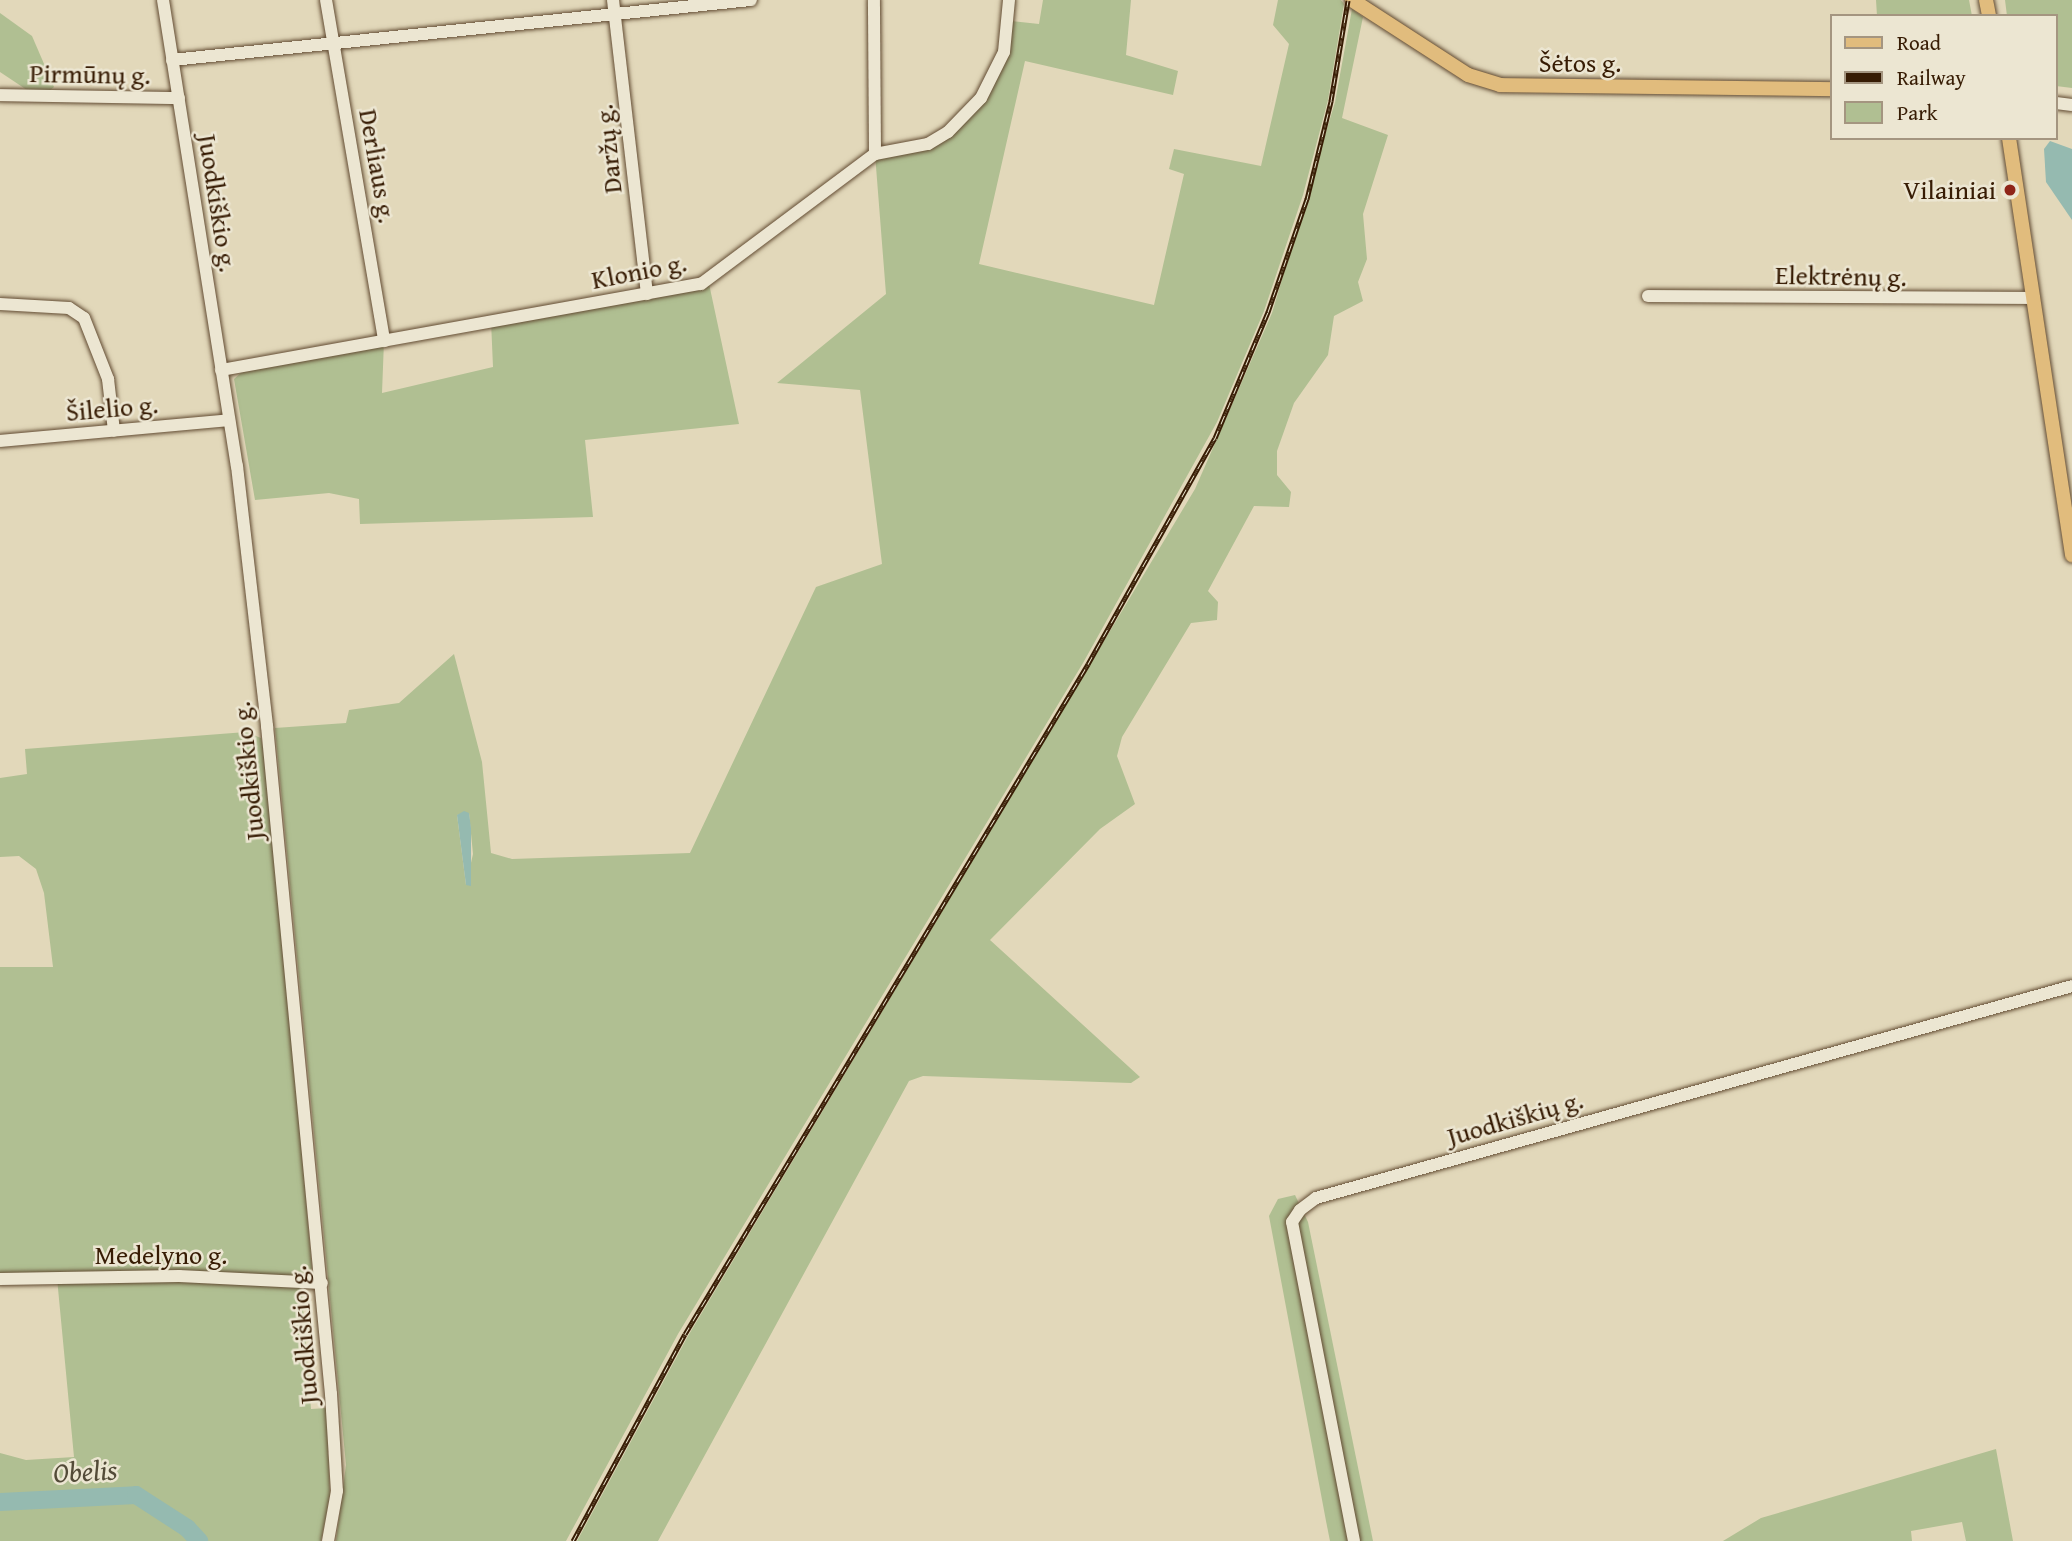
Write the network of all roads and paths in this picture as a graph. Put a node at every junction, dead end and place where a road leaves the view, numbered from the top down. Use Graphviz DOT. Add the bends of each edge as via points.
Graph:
graph roads {
  1 [pos="163,0"];
  2 [pos="326,0"];
  3 [pos="613,0"];
  4 [pos="751,0"];
  5 [pos="874,0"];
  6 [pos="1009,0"];
  7 [pos="1352,0"];
  8 [pos="615,14"];
  9 [pos="334,43"];
  10 [pos="172,60"];
  11 [pos="1830,89"];
  12 [pos="0,95"];
  13 [pos="178,98"];
  14 [pos="2009,140"];
  15 [pos="875,154"];
  16 [pos="647,294"];
  17 [pos="1648,296"];
  18 [pos="2034,298"];
  19 [pos="0,304"];
  20 [pos="384,341"];
  21 [pos="221,370"];
  22 [pos="229,420"];
  23 [pos="114,431"];
  24 [pos="0,441"];
  25 [pos="2072,555"];
  26 [pos="2072,986"];
  27 [pos="0,1279"];
  28 [pos="321,1283"];
  29 [pos="328,1541"];
  30 [pos="1354,1541"];
  1 -- 10 [label="street, Juodkiškio g."];
  2 -- 9 [label="street, Derliaus g."];
  3 -- 8 [label="street, Daržų g."];
  4 -- 8 [label="street"];
  5 -- 15 [label="street"];
  6 -- 15 [label="street" via="1004,52 981,98 948,132 928,144"];
  7 -- 11 [label="main road, Šėtos g." via="1468,75 1500,85"];
  8 -- 9 [label="street"];
  8 -- 16 [label="street, Daržų g."];
  9 -- 10 [label="street"];
  9 -- 20 [label="street, Derliaus g."];
  10 -- 13 [label="street, Juodkiškio g."];
  12 -- 13 [label="street, Pirmūnų g."];
  13 -- 21 [label="street, Juodkiškio g."];
  14 -- 18 [label="main road"];
  15 -- 16 [label="street, Klonio g." via="701,284"];
  16 -- 20 [label="street, Klonio g."];
  17 -- 18 [label="street, Elektrėnų g."];
  18 -- 25 [label="main road"];
  19 -- 23 [label="street" via="69,308 84,318 108,379"];
  20 -- 21 [label="street, Klonio g."];
  21 -- 22 [label="street, Juodkiškio g."];
  22 -- 23 [label="street, Šilelio g."];
  22 -- 28 [label="street, Juodkiškio g." via="268,739"];
  23 -- 24 [label="street, Šilelio g."];
  26 -- 30 [label="street, Juodkiškių g." via="1329,1194 1308,1204 1293,1222"];
  27 -- 28 [label="street, Medelyno g." via="179,1276"];
  28 -- 29 [label="street, Juodkiškio g." via="337,1491"];
}
